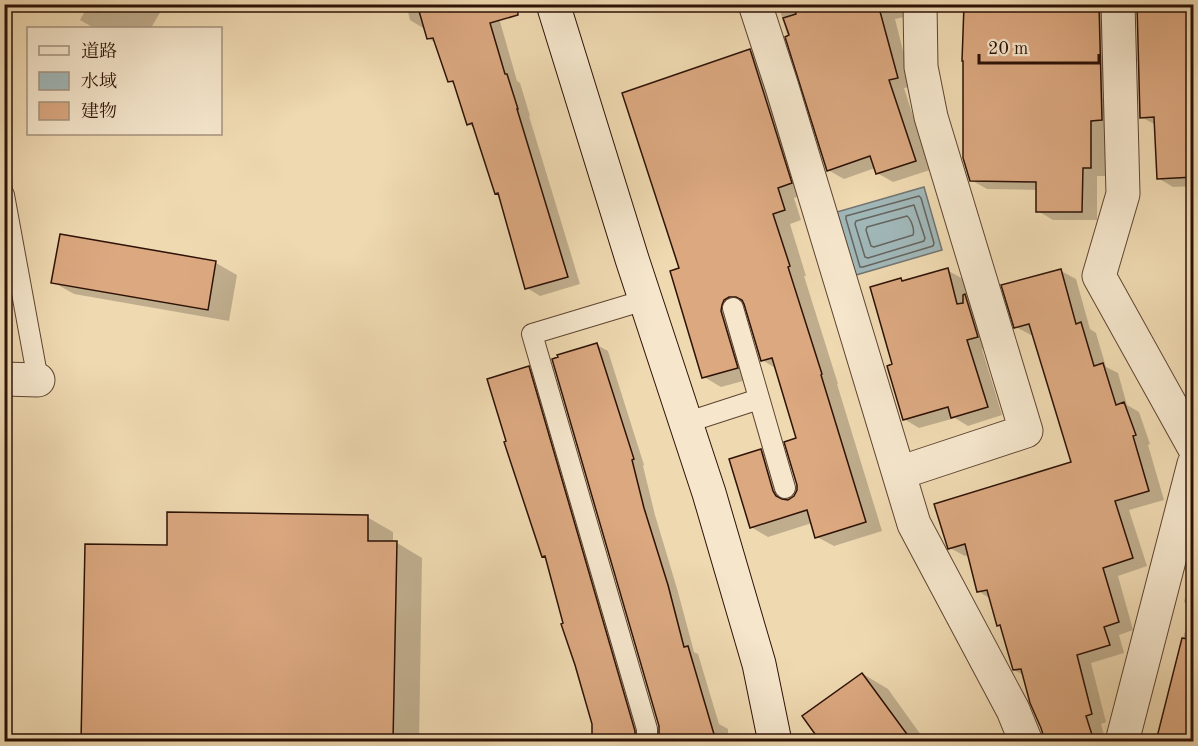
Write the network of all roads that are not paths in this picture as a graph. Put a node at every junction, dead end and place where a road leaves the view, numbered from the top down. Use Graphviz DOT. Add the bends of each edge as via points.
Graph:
graph roads {
  1 [pos="553,4"];
  2 [pos="755,4"];
  3 [pos="920,4"];
  4 [pos="1118,4"];
  5 [pos="4,195"];
  6 [pos="645,300"];
  7 [pos="733,308"];
  8 [pos="4,379"];
  9 [pos="38,380"];
  10 [pos="759,399"];
  11 [pos="686,423"];
  12 [pos="1194,447"];
  13 [pos="1194,464"];
  14 [pos="899,473"];
  15 [pos="785,488"];
  16 [pos="647,741"];
  17 [pos="775,741"];
  18 [pos="1026,741"];
  19 [pos="1122,741"];
  1 -- 6 [label="street"];
  2 -- 14 [label="street"];
  3 -- 14 [label="street" via="921,67 931,117 1026,431"];
  4 -- 12 [label="street" via="1124,194 1099,276"];
  5 -- 9 [label="lane"];
  6 -- 11 [label="street"];
  6 -- 16 [label="lane" via="532,334 647,729"];
  7 -- 10 [label="lane"];
  8 -- 9 [label="street"];
  10 -- 11 [label="lane"];
  10 -- 15 [label="lane"];
  11 -- 17 [label="street" via="759,664"];
  13 -- 19 [label="street"];
  14 -- 18 [label="street" via="914,524"];
}
